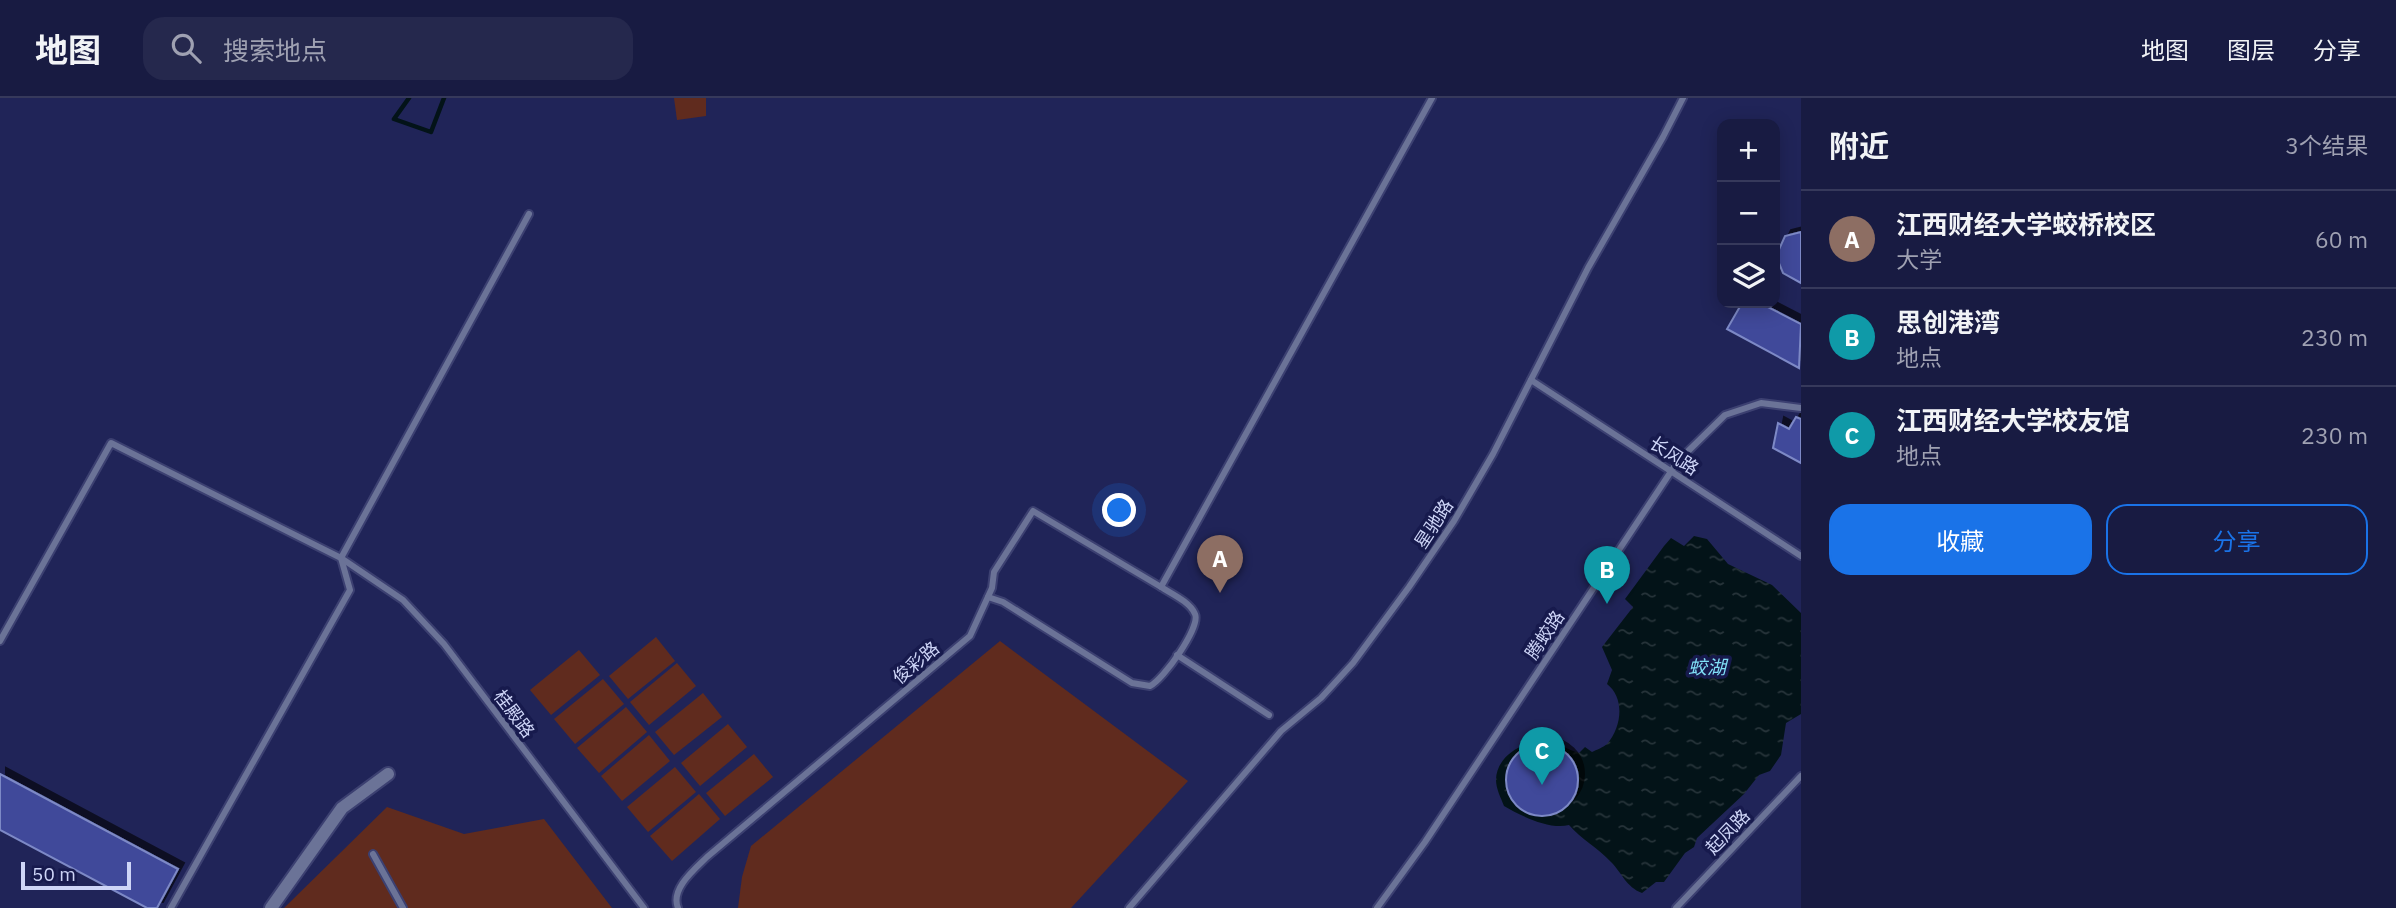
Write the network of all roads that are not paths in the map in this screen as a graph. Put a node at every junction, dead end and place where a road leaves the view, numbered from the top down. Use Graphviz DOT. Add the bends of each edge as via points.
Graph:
graph roads {
  1 [pos="1432,98"];
  2 [pos="1683,98"];
  3 [pos="529,215"];
  4 [pos="1531,380"];
  5 [pos="1801,408"];
  6 [pos="1671,471"];
  7 [pos="1801,556"];
  8 [pos="341,558"];
  9 [pos="1161,587"];
  10 [pos="988,597"];
  11 [pos="0,642"];
  12 [pos="1177,655"];
  13 [pos="1269,715"];
  14 [pos="388,774"];
  15 [pos="1801,776"];
  16 [pos="373,854"];
  17 [pos="171,908"];
  18 [pos="271,908"];
  19 [pos="403,908"];
  20 [pos="644,908"];
  21 [pos="678,908"];
  22 [pos="1129,908"];
  23 [pos="1377,908"];
  24 [pos="1676,908"];
  1 -- 9 [label="lane"];
  2 -- 4 [label="lane, 星驰路"];
  3 -- 8 [label="lane"];
  4 -- 6 [label="lane, 长风路"];
  4 -- 22 [label="lane, 星驰路" via="1454,521 1353,663 1281,731"];
  5 -- 6 [label="lane, 腾蛟路" via="1761,403 1725,415"];
  6 -- 7 [label="lane, 长风路"];
  6 -- 23 [label="lane, 腾蛟路"];
  8 -- 11 [label="lane, 桂殿路" via="111,443"];
  8 -- 17 [label="lane" via="350,590"];
  8 -- 20 [label="lane, 桂殿路" via="403,600 444,644"];
  9 -- 10 [label="lane, 俊彩路" via="1033,511 993,572"];
  9 -- 12 [label="lane" via="1195,611 1197,620"];
  10 -- 12 [label="lane" via="1132,683 1157,683"];
  10 -- 21 [label="lane, 俊彩路" via="970,636 693,871 679,888"];
  12 -- 13 [label="lane"];
  14 -- 18 [label="street" via="342,808"];
  15 -- 24 [label="lane, 起凤路"];
  16 -- 19 [label="lane"];
}
